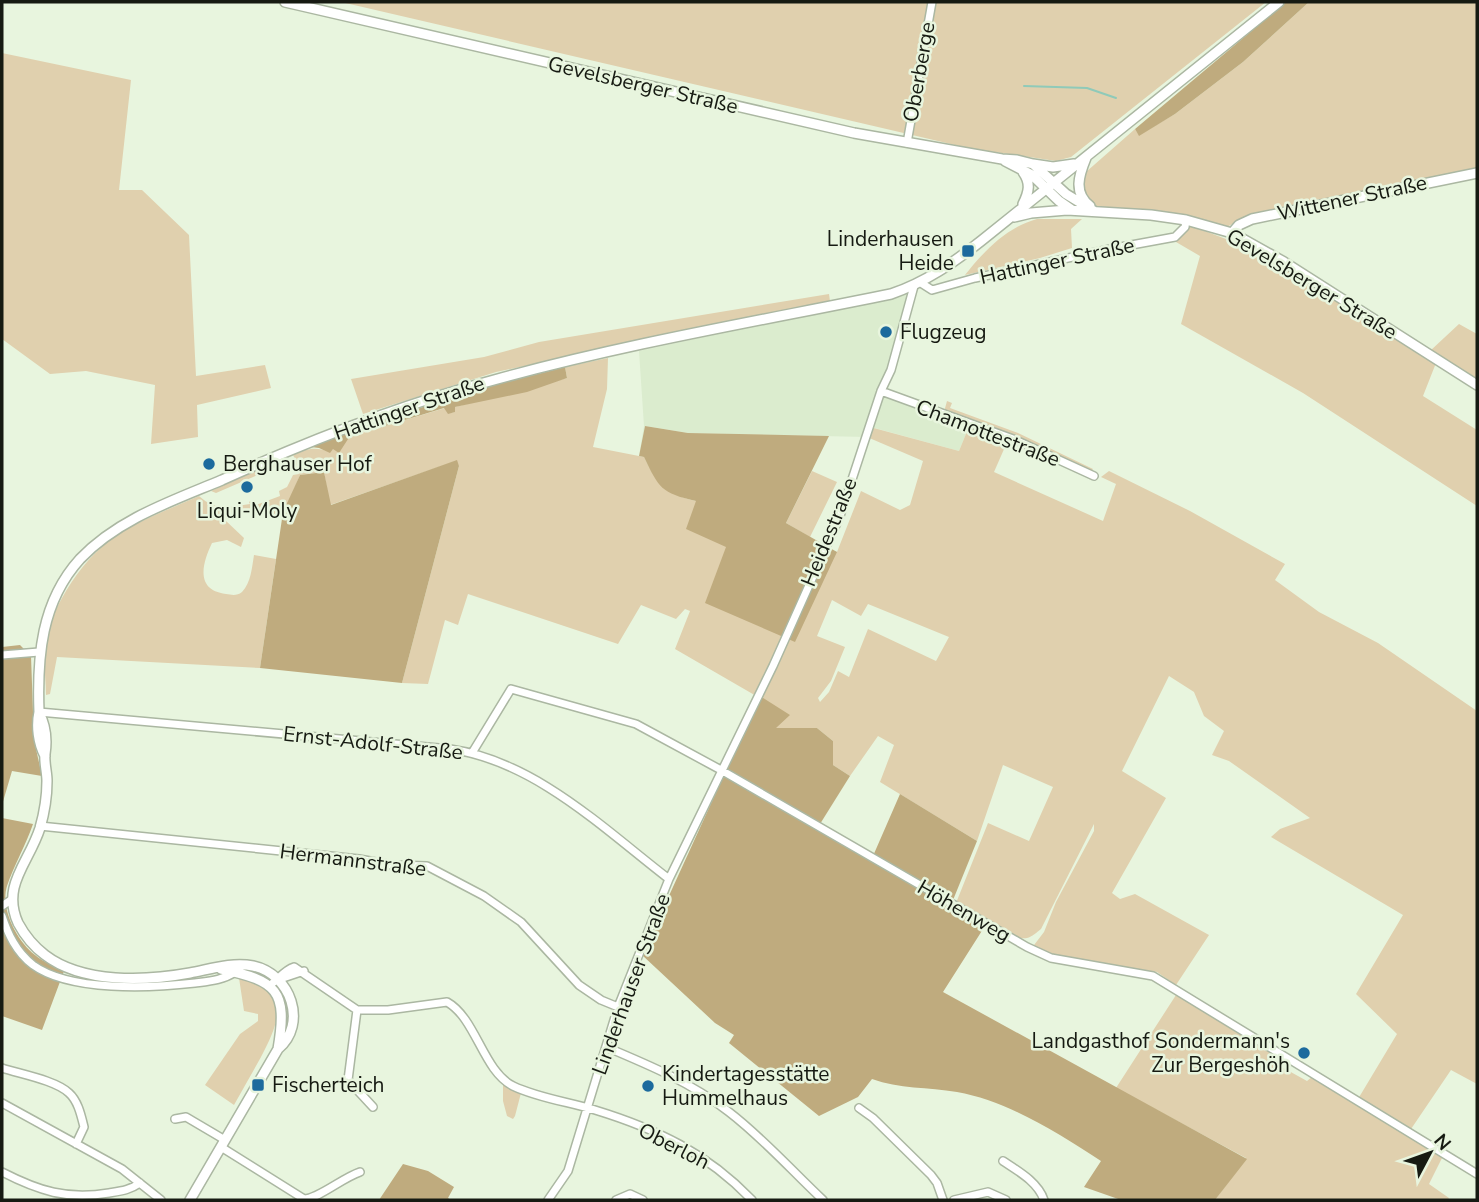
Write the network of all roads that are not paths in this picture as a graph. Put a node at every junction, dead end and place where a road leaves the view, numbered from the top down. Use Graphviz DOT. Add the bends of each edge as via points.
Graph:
graph roads {
  1 [pos="285,2"];
  2 [pos="932,2"];
  3 [pos="1279,2"];
  4 [pos="907,143"];
  5 [pos="1087,155"];
  6 [pos="1002,159"];
  7 [pos="1079,162"];
  8 [pos="1033,164"];
  9 [pos="1020,167"];
  10 [pos="1477,173"];
  11 [pos="1049,186"];
  12 [pos="1020,209"];
  13 [pos="1074,211"];
  14 [pos="1099,212"];
  15 [pos="1009,218"];
  16 [pos="1186,220"];
  17 [pos="1232,233"];
  18 [pos="917,285"];
  19 [pos="1477,385"];
  20 [pos="881,391"];
  21 [pos="1094,476"];
  22 [pos="39,652"];
  23 [pos="2,655"];
  24 [pos="39,712"];
  25 [pos="472,753"];
  26 [pos="721,770"];
  27 [pos="40,826"];
  28 [pos="669,880"];
  29 [pos="11,900"];
  30 [pos="2,906"];
  31 [pos="2,916"];
  32 [pos="219,968"];
  33 [pos="235,972"];
  34 [pos="280,979"];
  35 [pos="269,986"];
  36 [pos="618,1007"];
  37 [pos="357,1010"];
  38 [pos="606,1047"];
  39 [pos="278,1049"];
  40 [pos="2,1068"];
  41 [pos="2,1103"];
  42 [pos="373,1107"];
  43 [pos="586,1108"];
  44 [pos="859,1108"];
  45 [pos="175,1119"];
  46 [pos="76,1144"];
  47 [pos="223,1144"];
  48 [pos="1003,1161"];
  49 [pos="2,1172"];
  50 [pos="360,1172"];
  51 [pos="1477,1174"];
  52 [pos="140,1183"];
  53 [pos="161,1200"];
  54 [pos="190,1200"];
  55 [pos="309,1200"];
  56 [pos="548,1200"];
  57 [pos="616,1200"];
  58 [pos="643,1200"];
  59 [pos="752,1200"];
  60 [pos="823,1200"];
  61 [pos="943,1200"];
  62 [pos="954,1200"];
  63 [pos="1006,1200"];
  64 [pos="1044,1200"];
  1 -- 4 [label="main road, Gevelsberger Straße"];
  2 -- 4 [label="street, Oberberge"];
  3 -- 5 [label="main road, Hattinger Straße"];
  4 -- 6 [label="main road, Gevelsberger Straße"];
  5 -- 7 [label="main road, Hattinger Straße"];
  5 -- 14 [label="main road, Hattinger Straße" via="1078,189 1085,202"];
  6 -- 8 [label="main road, Gevelsberger Straße"];
  6 -- 9 [label="main road, Gevelsberger Straße"];
  7 -- 8 [label="main road" via="1064,167"];
  7 -- 11 [label="main road, Hattinger Straße"];
  8 -- 11 [label="main road, Gevelsberger Straße"];
  9 -- 11 [label="main road, Gevelsberger Straße"];
  9 -- 12 [label="main road" via="1029,184"];
  10 -- 17 [label="main road, Wittener Straße" via="1252,219"];
  11 -- 12 [label="main road, Hattinger Straße"];
  11 -- 13 [label="main road, Gevelsberger Straße"];
  11 -- 14 [label="main road, Gevelsberger Straße"];
  12 -- 15 [label="main road, Hattinger Straße"];
  13 -- 14 [label="main road, Gevelsberger Straße"];
  13 -- 15 [label="main road, Gevelsberger Straße"];
  14 -- 16 [label="main road, Gevelsberger Straße"];
  15 -- 18 [label="main road, Hattinger Straße"];
  16 -- 17 [label="main road, Gevelsberger Straße"];
  16 -- 18 [label="street, Hattinger Straße" via="1175,237 932,290"];
  17 -- 19 [label="main road, Gevelsberger Straße"];
  18 -- 20 [label="street, Heidestraße"];
  18 -- 22 [label="main road, Hattinger Straße" via="495,379 378,415 251,467 129,521 101,539 62,584 51,605"];
  20 -- 21 [label="street, Chamottestraße" via="1013,439"];
  20 -- 26 [label="street, Heidestraße" via="840,516"];
  22 -- 23 [label="street"];
  22 -- 24 [label="main road, Hattinger Straße"];
  24 -- 25 [label="street, Ernst-Adolf-Straße"];
  24 -- 27 [label="main road, Hattinger Straße" via="47,748"];
  25 -- 26 [label="street, Höhenweg" via="511,689 636,724"];
  25 -- 28 [label="street, Ernst-Adolf-Straße" via="556,793"];
  26 -- 28 [label="street, Linderhauser Straße"];
  26 -- 51 [label="street, Höhenweg" via="1027,947 1051,958 1153,976"];
  27 -- 29 [label="main road, Hattinger Straße" via="14,882"];
  27 -- 36 [label="street, Hermannstraße" via="427,866 511,914 579,985"];
  28 -- 36 [label="street, Linderhauser Straße"];
  29 -- 30 [label="street"];
  29 -- 32 [label="main road" via="30,942 69,968 146,977"];
  31 -- 33 [label="street" via="24,957 46,972 70,979 120,988 168,986 226,979"];
  32 -- 33 [label="main road"];
  32 -- 34 [label="main road" via="230,964 256,967"];
  33 -- 35 [label="main road"];
  34 -- 35 [label="street"];
  34 -- 37 [label="street" via="288,968 304,971"];
  34 -- 39 [label="main road" via="292,1013 289,1034"];
  35 -- 39 [label="main road" via="283,1012"];
  36 -- 38 [label="street, Linderhauser Straße"];
  37 -- 42 [label="street" via="348,1080"];
  37 -- 43 [label="street, Oberloh" via="447,1002 506,1081"];
  38 -- 43 [label="street, Linderhauser Straße"];
  38 -- 60 [label="street" via="671,1075 728,1111"];
  39 -- 47 [label="main road"];
  40 -- 46 [label="street" via="69,1093 85,1127"];
  41 -- 46 [label="street"];
  43 -- 56 [label="street, Linderhauser Straße" via="568,1171"];
  43 -- 59 [label="street, Oberloh" via="685,1146 715,1165"];
  44 -- 61 [label="street" via="931,1175"];
  45 -- 47 [label="street" via="187,1117"];
  46 -- 52 [label="street"];
  47 -- 54 [label="main road"];
  47 -- 55 [label="street" via="299,1198"];
  48 -- 64 [label="street" via="1023,1174"];
  49 -- 52 [label="street" via="49,1192 87,1197 130,1190"];
  50 -- 55 [label="street"];
  52 -- 53 [label="street"];
  57 -- 58 [label="street" via="630,1194"];
  62 -- 63 [label="street" via="988,1192"];
}
